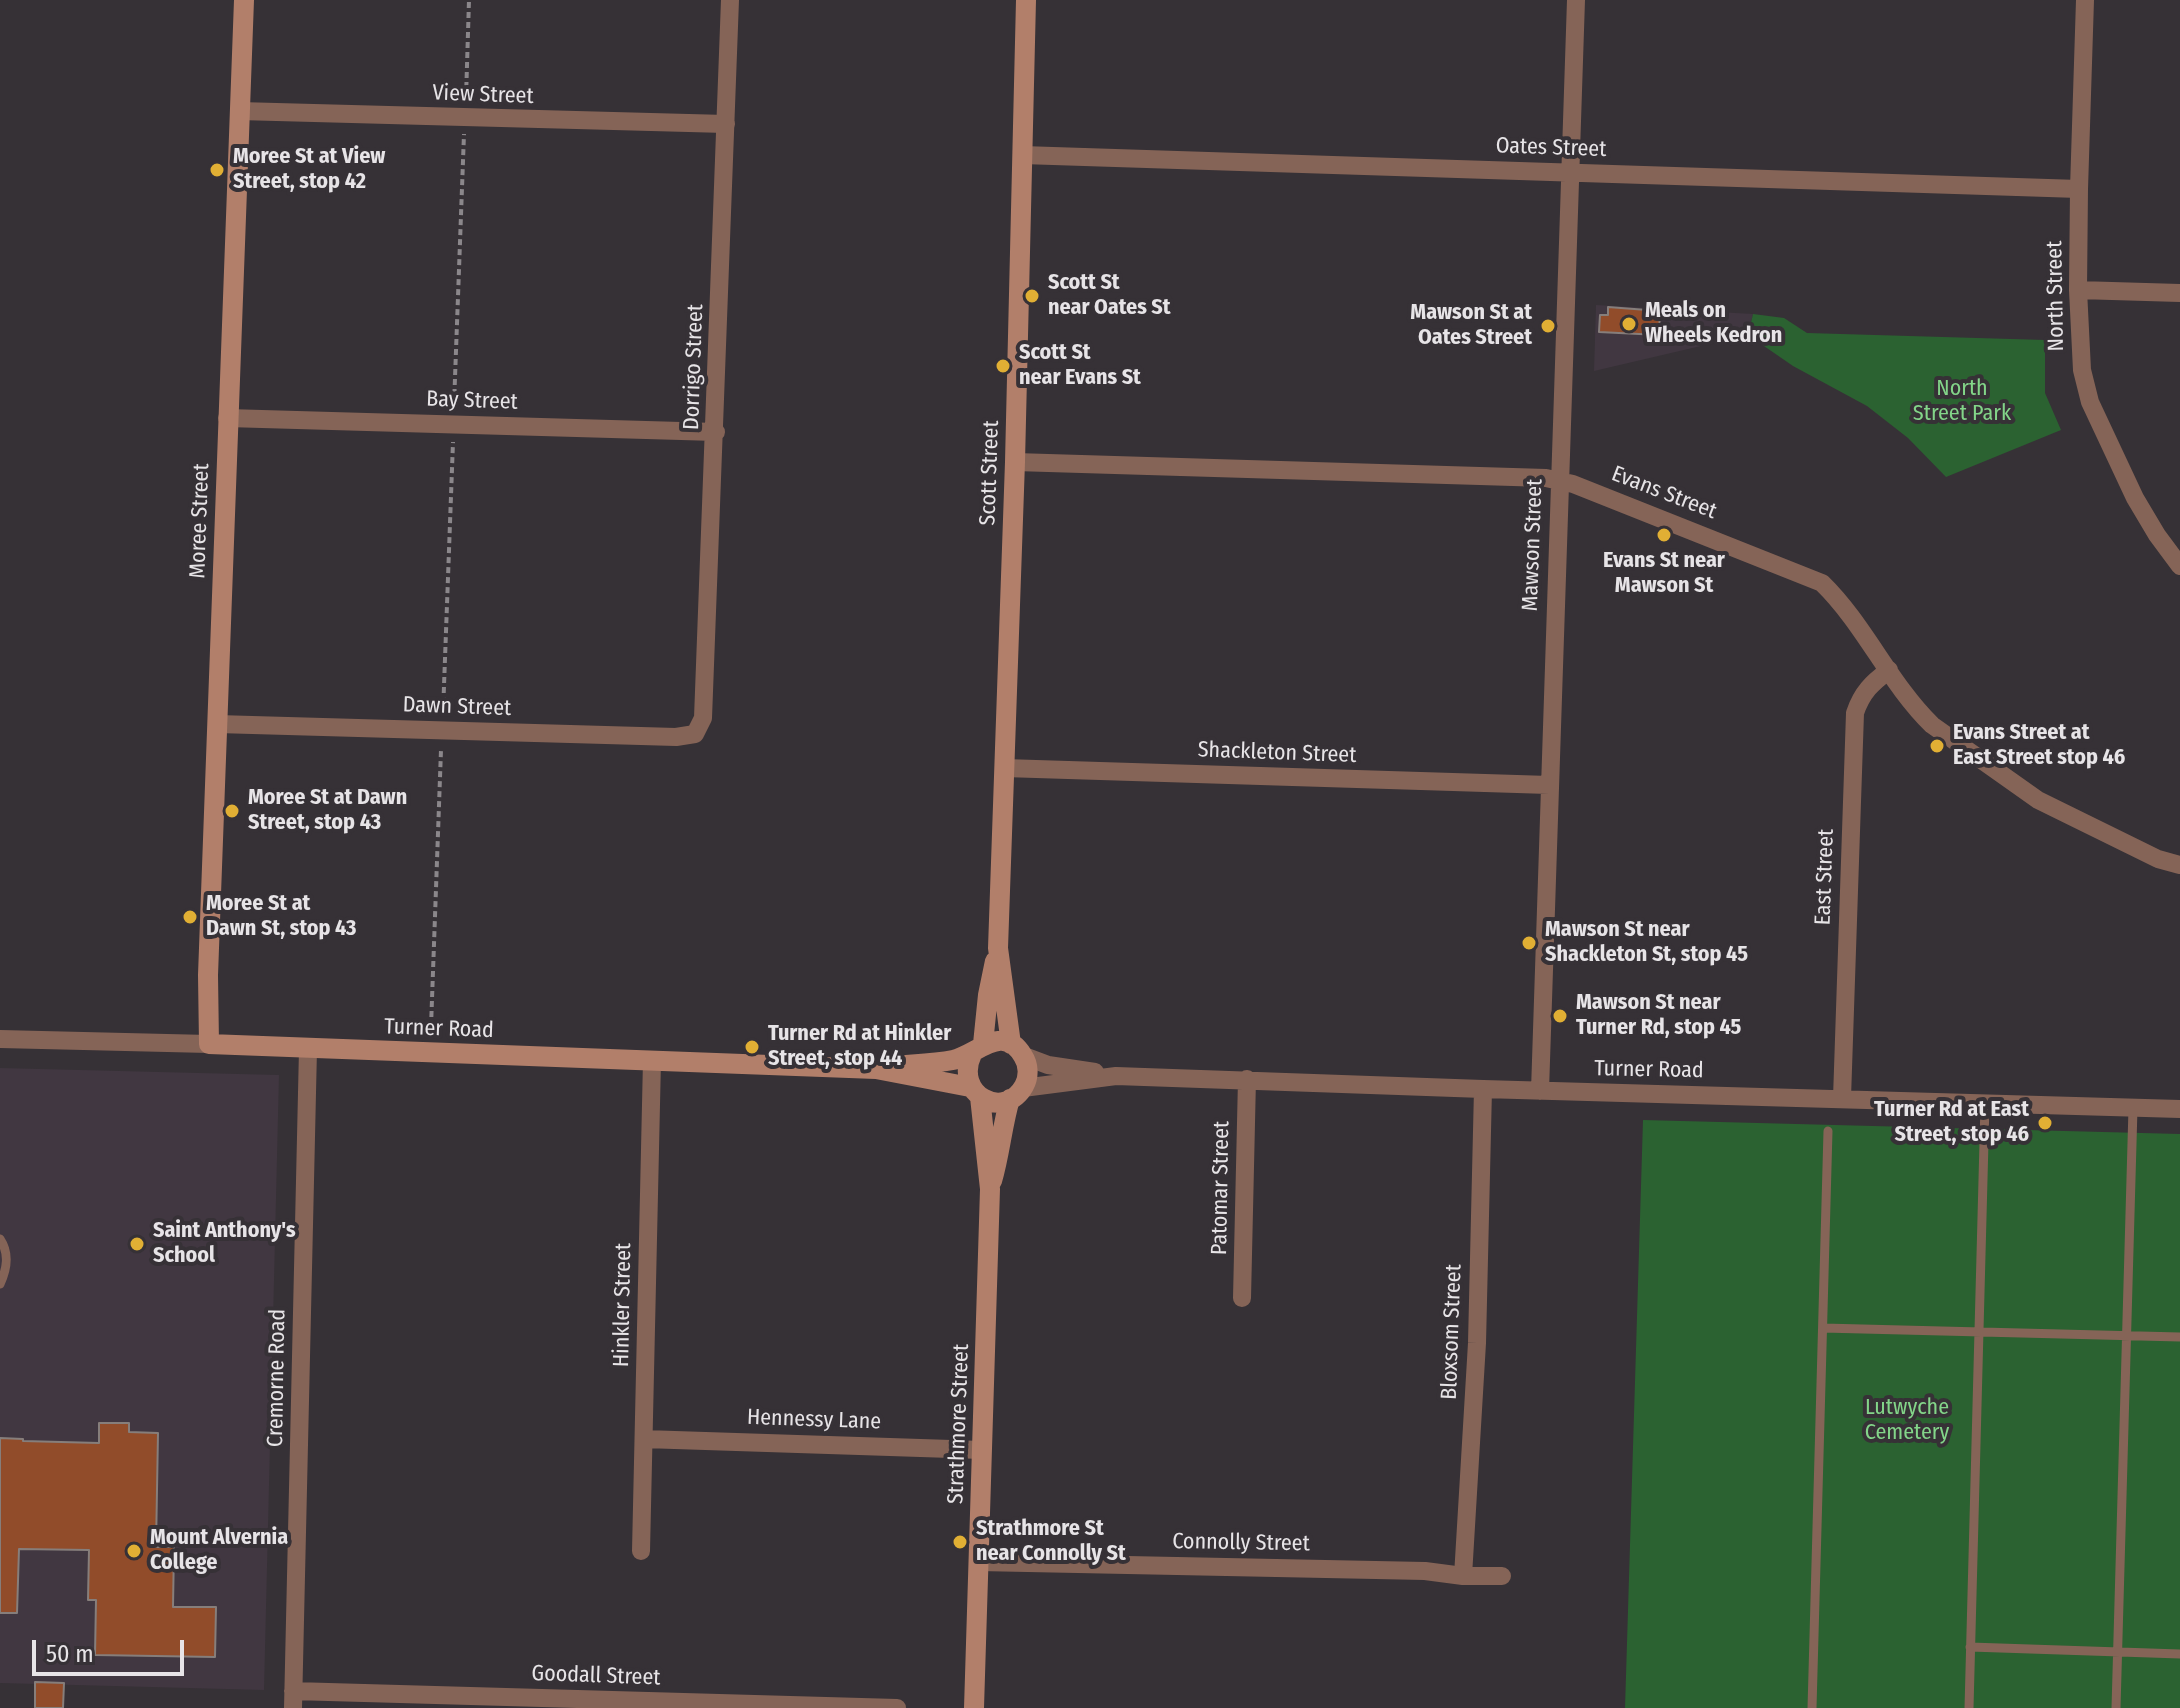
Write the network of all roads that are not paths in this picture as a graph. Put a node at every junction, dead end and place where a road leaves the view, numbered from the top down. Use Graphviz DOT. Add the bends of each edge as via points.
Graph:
graph roads {
  1 [pos="244,0"];
  2 [pos="730,0"];
  3 [pos="1026,0"];
  4 [pos="1576,0"];
  5 [pos="2085,0"];
  6 [pos="239,111"];
  7 [pos="726,124"];
  8 [pos="1022,155"];
  9 [pos="1570,172"];
  10 [pos="2079,189"];
  11 [pos="2078,290"];
  12 [pos="2180,293"];
  13 [pos="227,418"];
  14 [pos="716,432"];
  15 [pos="1015,462"];
  16 [pos="1560,481"];
  17 [pos="2180,566"];
  18 [pos="1889,670"];
  19 [pos="217,724"];
  20 [pos="695,734"];
  21 [pos="1004,768"];
  22 [pos="1549,785"];
  23 [pos="2180,865"];
  24 [pos="998,948"];
  25 [pos="0,1039"];
  26 [pos="209,1044"];
  27 [pos="308,1049"];
  28 [pos="977,1049"];
  29 [pos="1017,1050"];
  30 [pos="652,1060"];
  31 [pos="876,1069"];
  32 [pos="1116,1076"];
  33 [pos="1247,1079"];
  34 [pos="1483,1089"];
  35 [pos="1540,1091"];
  36 [pos="975,1092"];
  37 [pos="1017,1094"];
  38 [pos="1842,1098"];
  39 [pos="1985,1103"];
  40 [pos="2133,1108"];
  41 [pos="2180,1109"];
  42 [pos="1828,1131"];
  43 [pos="990,1189"];
  44 [pos="0,1239"];
  45 [pos="0,1284"];
  46 [pos="1242,1298"];
  47 [pos="1823,1328"];
  48 [pos="1979,1332"];
  49 [pos="2127,1336"];
  50 [pos="2180,1337"];
  51 [pos="644,1439"];
  52 [pos="982,1450"];
  53 [pos="641,1551"];
  54 [pos="978,1562"];
  55 [pos="1463,1576"];
  56 [pos="1502,1576"];
  57 [pos="1970,1647"];
  58 [pos="2118,1652"];
  59 [pos="2180,1654"];
  60 [pos="293,1699"];
  61 [pos="897,1708"];
  62 [pos="974,1708"];
  63 [pos="1812,1708"];
  64 [pos="1969,1708"];
  65 [pos="2116,1708"];
  1 -- 6 [label="street, Moree Street"];
  2 -- 7 [label="street, Dorrigo Street"];
  3 -- 8 [label="street, Scott Street"];
  4 -- 9 [label="street, Mawson Street"];
  5 -- 10 [label="street, North Street"];
  6 -- 7 [label="street, View Street"];
  6 -- 13 [label="street, Moree Street"];
  7 -- 14 [label="street, Dorrigo Street"];
  8 -- 9 [label="street, Oates Street"];
  8 -- 15 [label="street, Scott Street"];
  9 -- 10 [label="street, Oates Street"];
  9 -- 16 [label="street, Mawson Street"];
  10 -- 11 [label="street, North Street"];
  11 -- 12 [label="street"];
  11 -- 17 [label="street, North Street" via="2082,370 2090,402 2135,498"];
  13 -- 14 [label="street, Bay Street"];
  13 -- 19 [label="street, Moree Street"];
  14 -- 20 [label="street, Dorrigo Street" via="703,718"];
  15 -- 16 [label="street, Evans Street"];
  15 -- 21 [label="street, Scott Street"];
  16 -- 18 [label="street, Evans Street" via="1822,583"];
  16 -- 22 [label="street, Mawson Street"];
  18 -- 23 [label="street, Evans Street" via="1932,725 2038,800 2147,855"];
  18 -- 38 [label="street, East Street" via="1868,686 1855,713"];
  19 -- 20 [label="street, Dawn Street"];
  19 -- 26 [label="street, Moree Street"];
  21 -- 22 [label="street, Shackleton Street"];
  21 -- 24 [label="street, Scott Street"];
  22 -- 35 [label="street, Mawson Street"];
  24 -- 28 [label="street, Scott Street"];
  24 -- 29 [label="street, Scott Street"];
  25 -- 26 [label="street, Turner Road"];
  26 -- 27 [label="street, Turner Road"];
  27 -- 30 [label="street, Turner Road"];
  27 -- 60 [label="street, Cremorne Road"];
  28 -- 29 [label="street, Turner Road" via="992,1041"];
  28 -- 31 [label="street, Turner Road" via="943,1061"];
  28 -- 36 [label="street" via="966,1070"];
  29 -- 32 [label="street, Turner Road" via="1048,1065"];
  29 -- 37 [label="street" via="1028,1072"];
  30 -- 31 [label="street, Turner Road"];
  30 -- 51 [label="street, Hinkler Street"];
  31 -- 36 [label="street, Turner Road"];
  32 -- 33 [label="street, Turner Road"];
  32 -- 37 [label="street, Turner Road"];
  33 -- 34 [label="street, Turner Road"];
  33 -- 46 [label="street, Patomar Street"];
  34 -- 35 [label="street, Turner Road"];
  34 -- 55 [label="street, Bloxsom Street" via="1477,1343"];
  35 -- 38 [label="street, Turner Road"];
  36 -- 37 [label="street, Turner Road" via="990,1101"];
  36 -- 43 [label="street, Strathmore Street"];
  37 -- 43 [label="street, Strathmore Street" via="1003,1122"];
  38 -- 39 [label="street, Turner Road"];
  39 -- 40 [label="street, Turner Road"];
  39 -- 48 [label="lane"];
  40 -- 41 [label="street, Turner Road"];
  40 -- 49 [label="lane"];
  42 -- 47 [label="lane"];
  43 -- 52 [label="street, Strathmore Street"];
  44 -- 45 [label="lane" via="7,1257"];
  47 -- 48 [label="lane"];
  47 -- 63 [label="lane"];
  48 -- 49 [label="lane"];
  48 -- 57 [label="lane"];
  49 -- 50 [label="lane"];
  49 -- 58 [label="lane"];
  51 -- 52 [label="street, Hennessy Lane"];
  51 -- 53 [label="street, Hinkler Street"];
  52 -- 54 [label="street, Strathmore Street"];
  54 -- 55 [label="street, Connolly Street"];
  54 -- 62 [label="street, Strathmore Street"];
  55 -- 56 [label="street, Connolly Street"];
  57 -- 58 [label="lane"];
  57 -- 64 [label="lane"];
  58 -- 59 [label="lane"];
  58 -- 65 [label="lane"];
  60 -- 61 [label="street, Goodall Street"];
}
